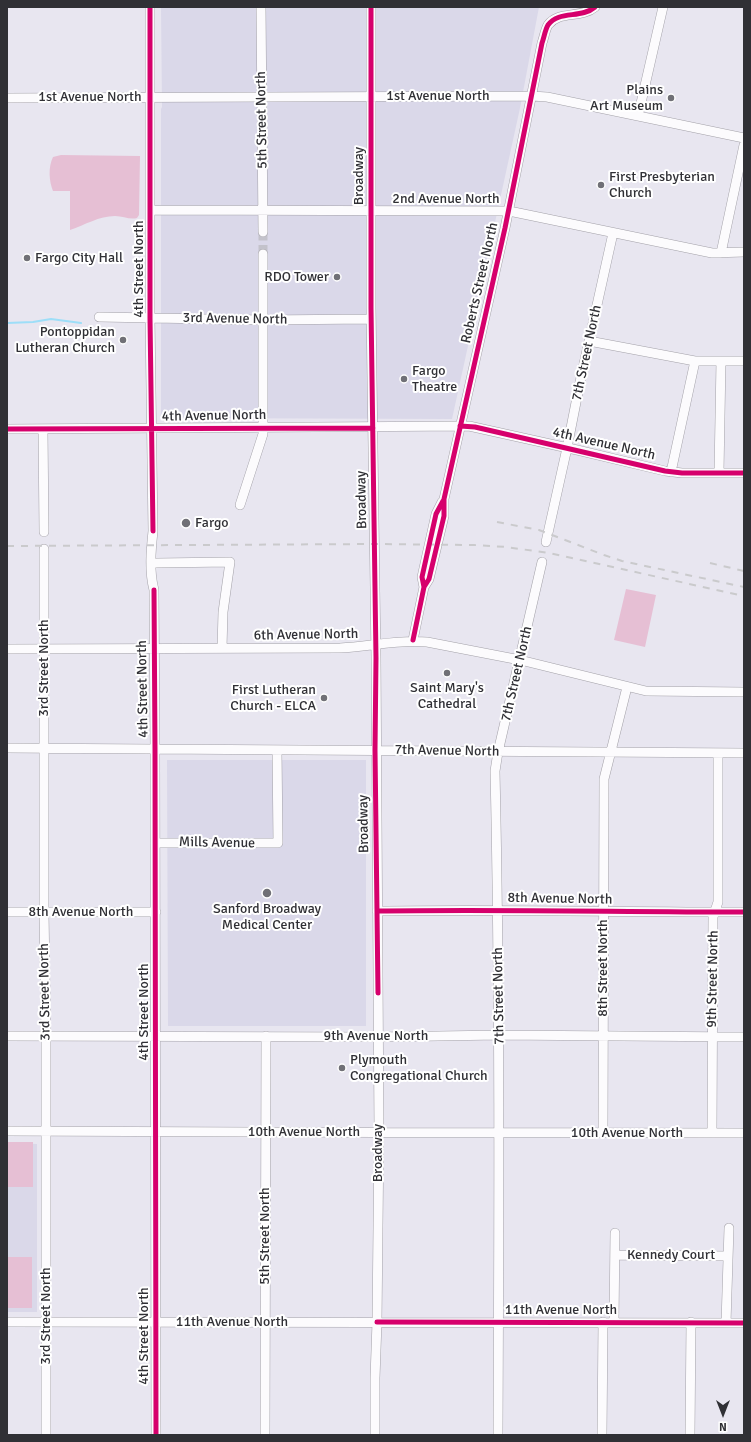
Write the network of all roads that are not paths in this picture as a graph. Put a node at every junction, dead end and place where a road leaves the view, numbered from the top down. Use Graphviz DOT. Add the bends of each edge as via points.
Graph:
graph roads {
  1 [pos="150,7"];
  2 [pos="261,7"];
  3 [pos="371,7"];
  4 [pos="595,7"];
  5 [pos="663,7"];
  6 [pos="371,96"];
  7 [pos="532,96"];
  8 [pos="150,97"];
  9 [pos="262,97"];
  10 [pos="7,98"];
  11 [pos="638,116"];
  12 [pos="744,138"];
  13 [pos="744,145"];
  14 [pos="151,210"];
  15 [pos="263,210"];
  16 [pos="371,210"];
  17 [pos="509,211"];
  18 [pos="263,232"];
  19 [pos="613,234"];
  20 [pos="744,252"];
  21 [pos="721,253"];
  22 [pos="263,254"];
  23 [pos="100,317"];
  24 [pos="150,318"];
  25 [pos="371,319"];
  26 [pos="262,320"];
  27 [pos="589,341"];
  28 [pos="695,361"];
  29 [pos="721,361"];
  30 [pos="744,362"];
  31 [pos="460,426"];
  32 [pos="263,428"];
  33 [pos="373,428"];
  34 [pos="7,429"];
  35 [pos="43,429"];
  36 [pos="152,429"];
  37 [pos="567,448"];
  38 [pos="671,472"];
  39 [pos="719,472"];
  40 [pos="744,473"];
  41 [pos="240,505"];
  42 [pos="153,531"];
  43 [pos="44,532"];
  44 [pos="546,542"];
  45 [pos="44,549"];
  46 [pos="542,562"];
  47 [pos="157,563"];
  48 [pos="154,590"];
  49 [pos="413,640"];
  50 [pos="375,645"];
  51 [pos="154,648"];
  52 [pos="222,648"];
  53 [pos="7,649"];
  54 [pos="45,649"];
  55 [pos="520,660"];
  56 [pos="627,687"];
  57 [pos="744,692"];
  58 [pos="7,748"];
  59 [pos="45,748"];
  60 [pos="155,749"];
  61 [pos="278,750"];
  62 [pos="375,750"];
  63 [pos="498,752"];
  64 [pos="610,752"];
  65 [pos="718,753"];
  66 [pos="744,753"];
  67 [pos="155,843"];
  68 [pos="498,910"];
  69 [pos="377,911"];
  70 [pos="7,912"];
  71 [pos="44,912"];
  72 [pos="156,912"];
  73 [pos="604,912"];
  74 [pos="716,912"];
  75 [pos="744,912"];
  76 [pos="499,1035"];
  77 [pos="7,1036"];
  78 [pos="46,1036"];
  79 [pos="156,1036"];
  80 [pos="266,1036"];
  81 [pos="603,1036"];
  82 [pos="378,1037"];
  83 [pos="712,1037"];
  84 [pos="744,1037"];
  85 [pos="7,1131"];
  86 [pos="46,1131"];
  87 [pos="156,1131"];
  88 [pos="265,1132"];
  89 [pos="379,1132"];
  90 [pos="603,1133"];
  91 [pos="712,1133"];
  92 [pos="744,1133"];
  93 [pos="498,1134"];
  94 [pos="728,1228"];
  95 [pos="614,1233"];
  96 [pos="615,1255"];
  97 [pos="728,1256"];
  98 [pos="46,1321"];
  99 [pos="156,1321"];
  100 [pos="7,1322"];
  101 [pos="265,1322"];
  102 [pos="377,1322"];
  103 [pos="602,1322"];
  104 [pos="614,1322"];
  105 [pos="691,1322"];
  106 [pos="499,1323"];
  107 [pos="726,1323"];
  108 [pos="744,1323"];
  109 [pos="46,1435"];
  110 [pos="156,1435"];
  111 [pos="265,1435"];
  112 [pos="375,1435"];
  113 [pos="498,1435"];
  114 [pos="602,1435"];
  115 [pos="690,1435"];
  1 -- 8 [label="street, 4th Street North"];
  2 -- 9 [label="street, 5th Street North"];
  3 -- 6 [label="street, Broadway"];
  4 -- 7 [label="street, Roberts Street North" via="586,13 561,16 548,26"];
  5 -- 11 [label="street"];
  6 -- 7 [label="street, 1st Avenue North"];
  6 -- 9 [label="street, 1st Avenue North"];
  6 -- 16 [label="street, Broadway"];
  7 -- 11 [label="street, 1st Avenue North"];
  7 -- 17 [label="street, Roberts Street North"];
  8 -- 9 [label="street, 1st Avenue North"];
  8 -- 10 [label="street, 1st Avenue North"];
  8 -- 14 [label="street, 4th Street North"];
  9 -- 15 [label="street, 5th Street North"];
  11 -- 12 [label="street, 1st Avenue North"];
  13 -- 21 [label="street"];
  14 -- 15 [label="street, 2nd Avenue North"];
  14 -- 24 [label="street, 4th Street North"];
  15 -- 16 [label="street, 2nd Avenue North"];
  15 -- 18 [label="street, 5th Street North"];
  16 -- 17 [label="street, 2nd Avenue North"];
  16 -- 25 [label="street, Broadway"];
  17 -- 19 [label="street, 2nd Avenue North"];
  17 -- 31 [label="street, Roberts Street North"];
  19 -- 21 [label="street, 2nd Avenue North"];
  19 -- 27 [label="street, 7th Street North"];
  20 -- 21 [label="street, 2nd Avenue North"];
  22 -- 26 [label="street"];
  23 -- 24 [label="street, 3rd Avenue North"];
  24 -- 26 [label="street, 3rd Avenue North"];
  24 -- 36 [label="street, 4th Street North"];
  25 -- 26 [label="street, 3rd Avenue North"];
  25 -- 33 [label="street, Broadway"];
  26 -- 32 [label="street"];
  27 -- 28 [label="street"];
  27 -- 37 [label="street, 7th Street North"];
  28 -- 29 [label="street"];
  28 -- 38 [label="street"];
  29 -- 30 [label="street"];
  29 -- 39 [label="street"];
  31 -- 33 [label="street, 4th Avenue North"];
  31 -- 37 [label="street, 4th Avenue North" via="475,427"];
  31 -- 49 [label="street, Roberts Street North" via="444,499 444,516 429,579 424,587"];
  32 -- 33 [label="street, 4th Avenue North"];
  32 -- 36 [label="street, 4th Avenue North"];
  32 -- 41 [label="street"];
  33 -- 50 [label="street, Broadway"];
  34 -- 35 [label="street, 4th Avenue North"];
  35 -- 36 [label="street, 4th Avenue North"];
  35 -- 43 [label="street"];
  36 -- 42 [label="street, 4th Street North"];
  37 -- 38 [label="street, 4th Avenue North"];
  37 -- 44 [label="street, 7th Street North"];
  38 -- 39 [label="street, 4th Avenue North"];
  39 -- 40 [label="street, 4th Avenue North"];
  42 -- 47 [label="street, 4th Street North" via="157,545"];
  42 -- 48 [label="street, 4th Street North" via="151,580"];
  45 -- 54 [label="street, 3rd Street North"];
  46 -- 55 [label="street, 7th Street North"];
  47 -- 48 [label="street, 4th Street North"];
  47 -- 52 [label="street" via="230,562 223,612"];
  48 -- 51 [label="street, 4th Street North"];
  49 -- 50 [label="street, 6th Avenue North"];
  49 -- 55 [label="street, 6th Avenue North"];
  50 -- 52 [label="street, 6th Avenue North" via="340,648"];
  50 -- 62 [label="street, Broadway"];
  51 -- 52 [label="street, 6th Avenue North"];
  51 -- 54 [label="street, 6th Avenue North"];
  51 -- 60 [label="street, 4th Street North"];
  53 -- 54 [label="street, 6th Avenue North"];
  54 -- 59 [label="street, 3rd Street North"];
  55 -- 56 [label="street, 6th Avenue North"];
  55 -- 63 [label="street, 7th Street North"];
  56 -- 57 [label="street, 6th Avenue North" via="646,691"];
  56 -- 64 [label="street, 8th Street North"];
  58 -- 59 [label="street, 7th Avenue North"];
  59 -- 60 [label="street, 7th Avenue North"];
  59 -- 71 [label="street, 3rd Street North"];
  60 -- 61 [label="street, 7th Avenue North"];
  60 -- 67 [label="street, 4th Street North"];
  61 -- 62 [label="street, 7th Avenue North"];
  61 -- 67 [label="street, Mills Avenue" via="278,843"];
  62 -- 63 [label="street, 7th Avenue North"];
  62 -- 69 [label="street, Broadway"];
  63 -- 64 [label="street, 7th Avenue North"];
  63 -- 68 [label="street, 7th Street North" via="495,771"];
  64 -- 65 [label="street, 7th Avenue North"];
  64 -- 73 [label="street, 8th Street North" via="604,779"];
  65 -- 66 [label="street, 7th Avenue North"];
  65 -- 74 [label="street, 9th Street North"];
  67 -- 72 [label="street, 4th Street North"];
  68 -- 69 [label="street, 8th Avenue North"];
  68 -- 73 [label="street, 8th Avenue North"];
  68 -- 76 [label="street, 7th Street North"];
  69 -- 82 [label="street, Broadway"];
  70 -- 71 [label="street, 8th Avenue North"];
  71 -- 72 [label="street, 8th Avenue North"];
  71 -- 78 [label="street, 3rd Street North"];
  72 -- 79 [label="street, 4th Street North"];
  73 -- 74 [label="street, 8th Avenue North"];
  73 -- 81 [label="street, 8th Street North"];
  74 -- 75 [label="street, 8th Avenue North"];
  74 -- 83 [label="street, 9th Street North" via="713,917"];
  76 -- 81 [label="street, 9th Avenue North"];
  76 -- 82 [label="street, 9th Avenue North"];
  76 -- 93 [label="street, 7th Street North"];
  77 -- 78 [label="street, 9th Avenue North"];
  78 -- 79 [label="street, 9th Avenue North"];
  78 -- 86 [label="street, 3rd Street North"];
  79 -- 80 [label="street, 9th Avenue North"];
  79 -- 87 [label="street, 4th Street North"];
  80 -- 82 [label="street, 9th Avenue North"];
  80 -- 88 [label="street, 5th Street North"];
  81 -- 83 [label="street, 9th Avenue North"];
  81 -- 90 [label="street, 8th Street North"];
  82 -- 89 [label="street, Broadway"];
  83 -- 84 [label="street, 9th Avenue North"];
  83 -- 91 [label="street, 9th Street North"];
  85 -- 86 [label="street, 10th Avenue North"];
  86 -- 87 [label="street, 10th Avenue North"];
  86 -- 98 [label="street, 3rd Street North"];
  87 -- 88 [label="street, 10th Avenue North"];
  87 -- 99 [label="street, 4th Street North"];
  88 -- 89 [label="street, 10th Avenue North"];
  88 -- 101 [label="street, 5th Street North"];
  89 -- 93 [label="street, 10th Avenue North"];
  89 -- 102 [label="street, Broadway"];
  90 -- 91 [label="street, 10th Avenue North"];
  90 -- 93 [label="street, 10th Avenue North"];
  91 -- 92 [label="street, 10th Avenue North"];
  93 -- 106 [label="street, 7th Street North"];
  94 -- 97 [label="street"];
  95 -- 96 [label="street"];
  96 -- 97 [label="street, Kennedy Court"];
  96 -- 104 [label="street"];
  97 -- 107 [label="street"];
  98 -- 99 [label="street, 11th Avenue North"];
  98 -- 100 [label="street, 11th Avenue North"];
  98 -- 109 [label="street, 3rd Street North"];
  99 -- 101 [label="street, 11th Avenue North"];
  99 -- 110 [label="street, 4th Street North"];
  101 -- 102 [label="street, 11th Avenue North"];
  101 -- 111 [label="street, 5th Street North"];
  102 -- 106 [label="street, 11th Avenue North"];
  102 -- 112 [label="street, Broadway"];
  103 -- 104 [label="street, 11th Avenue North"];
  103 -- 106 [label="street, 11th Avenue North"];
  103 -- 114 [label="street"];
  104 -- 105 [label="street, 11th Avenue North"];
  105 -- 107 [label="street, 11th Avenue North"];
  105 -- 115 [label="street"];
  106 -- 113 [label="street, 7th Street North"];
  107 -- 108 [label="street, 11th Avenue North"];
}
